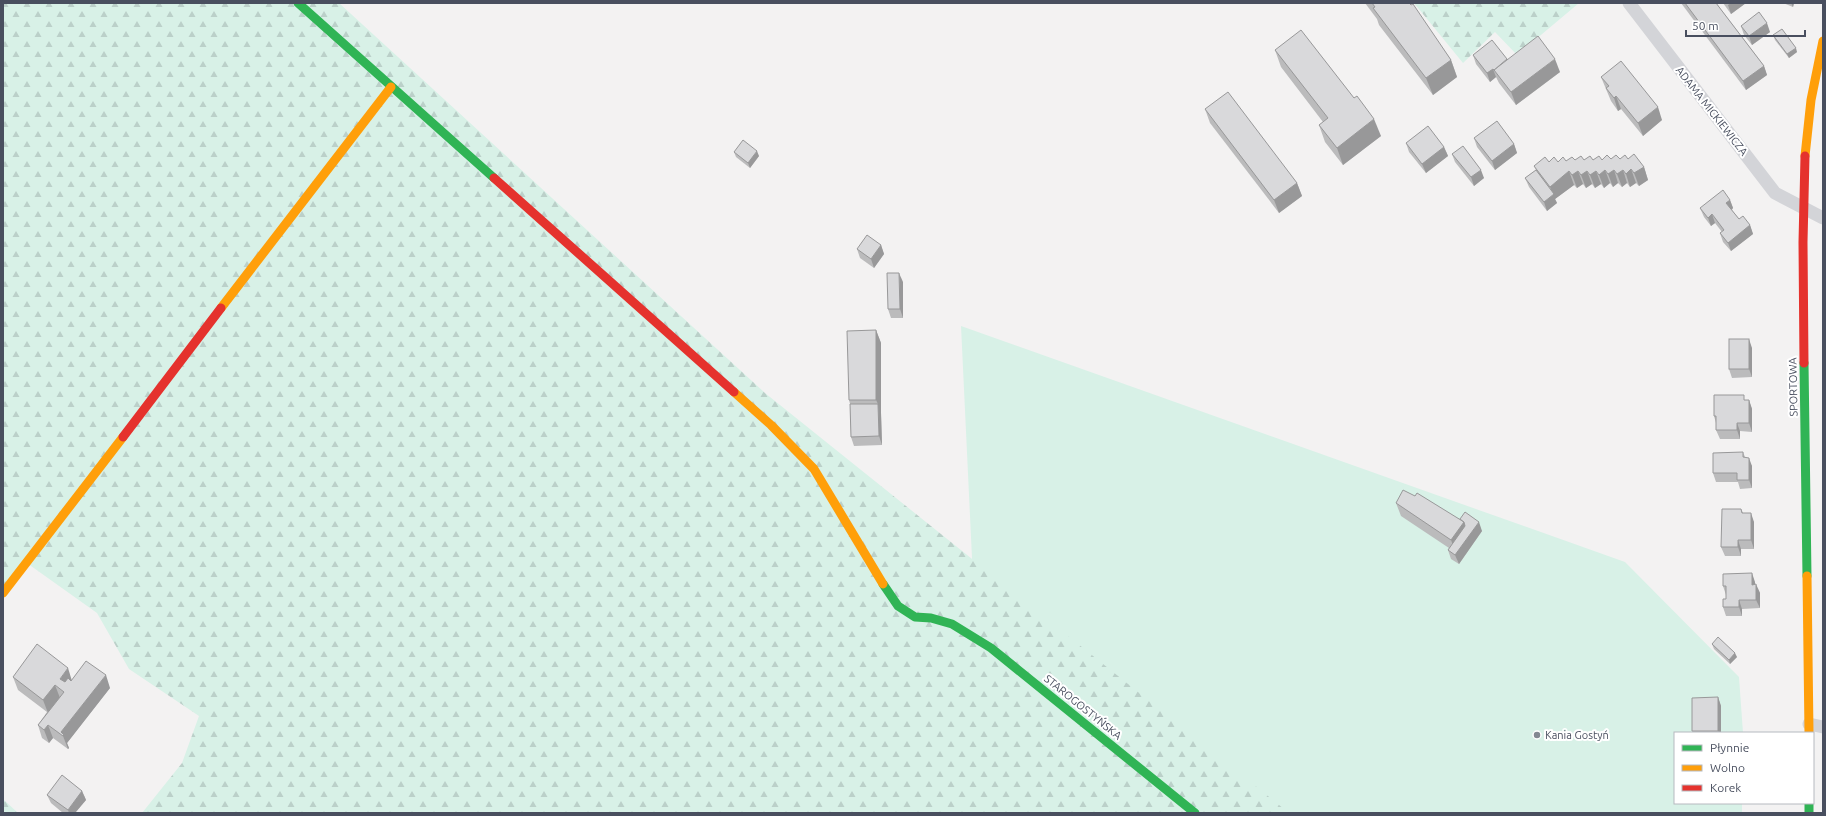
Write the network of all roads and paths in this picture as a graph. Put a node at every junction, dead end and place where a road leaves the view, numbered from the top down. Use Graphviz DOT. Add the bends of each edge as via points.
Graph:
graph roads {
  1 [pos="298,3"];
  2 [pos="1629,3"];
  3 [pos="1823,42"];
  4 [pos="391,87"];
  5 [pos="1804,209"];
  6 [pos="1823,218"];
  7 [pos="3,594"];
  8 [pos="1823,727"];
  9 [pos="1809,728"];
  10 [pos="1195,813"];
  1 -- 4 [label="street, STAROGOSTYŃSKA"];
  2 -- 5 [label="street, ADAMA MICKIEWICZA" via="1775,193"];
  3 -- 5 [label="street, SPORTOWA" via="1808,120"];
  4 -- 7 [label="street"];
  4 -- 10 [label="street, STAROGOSTYŃSKA" via="771,425 814,469 898,606 915,617 952,624 991,648"];
  5 -- 6 [label="street, ADAMA MICKIEWICZA"];
  5 -- 9 [label="street, SPORTOWA"];
  8 -- 9 [label="street"];
}
